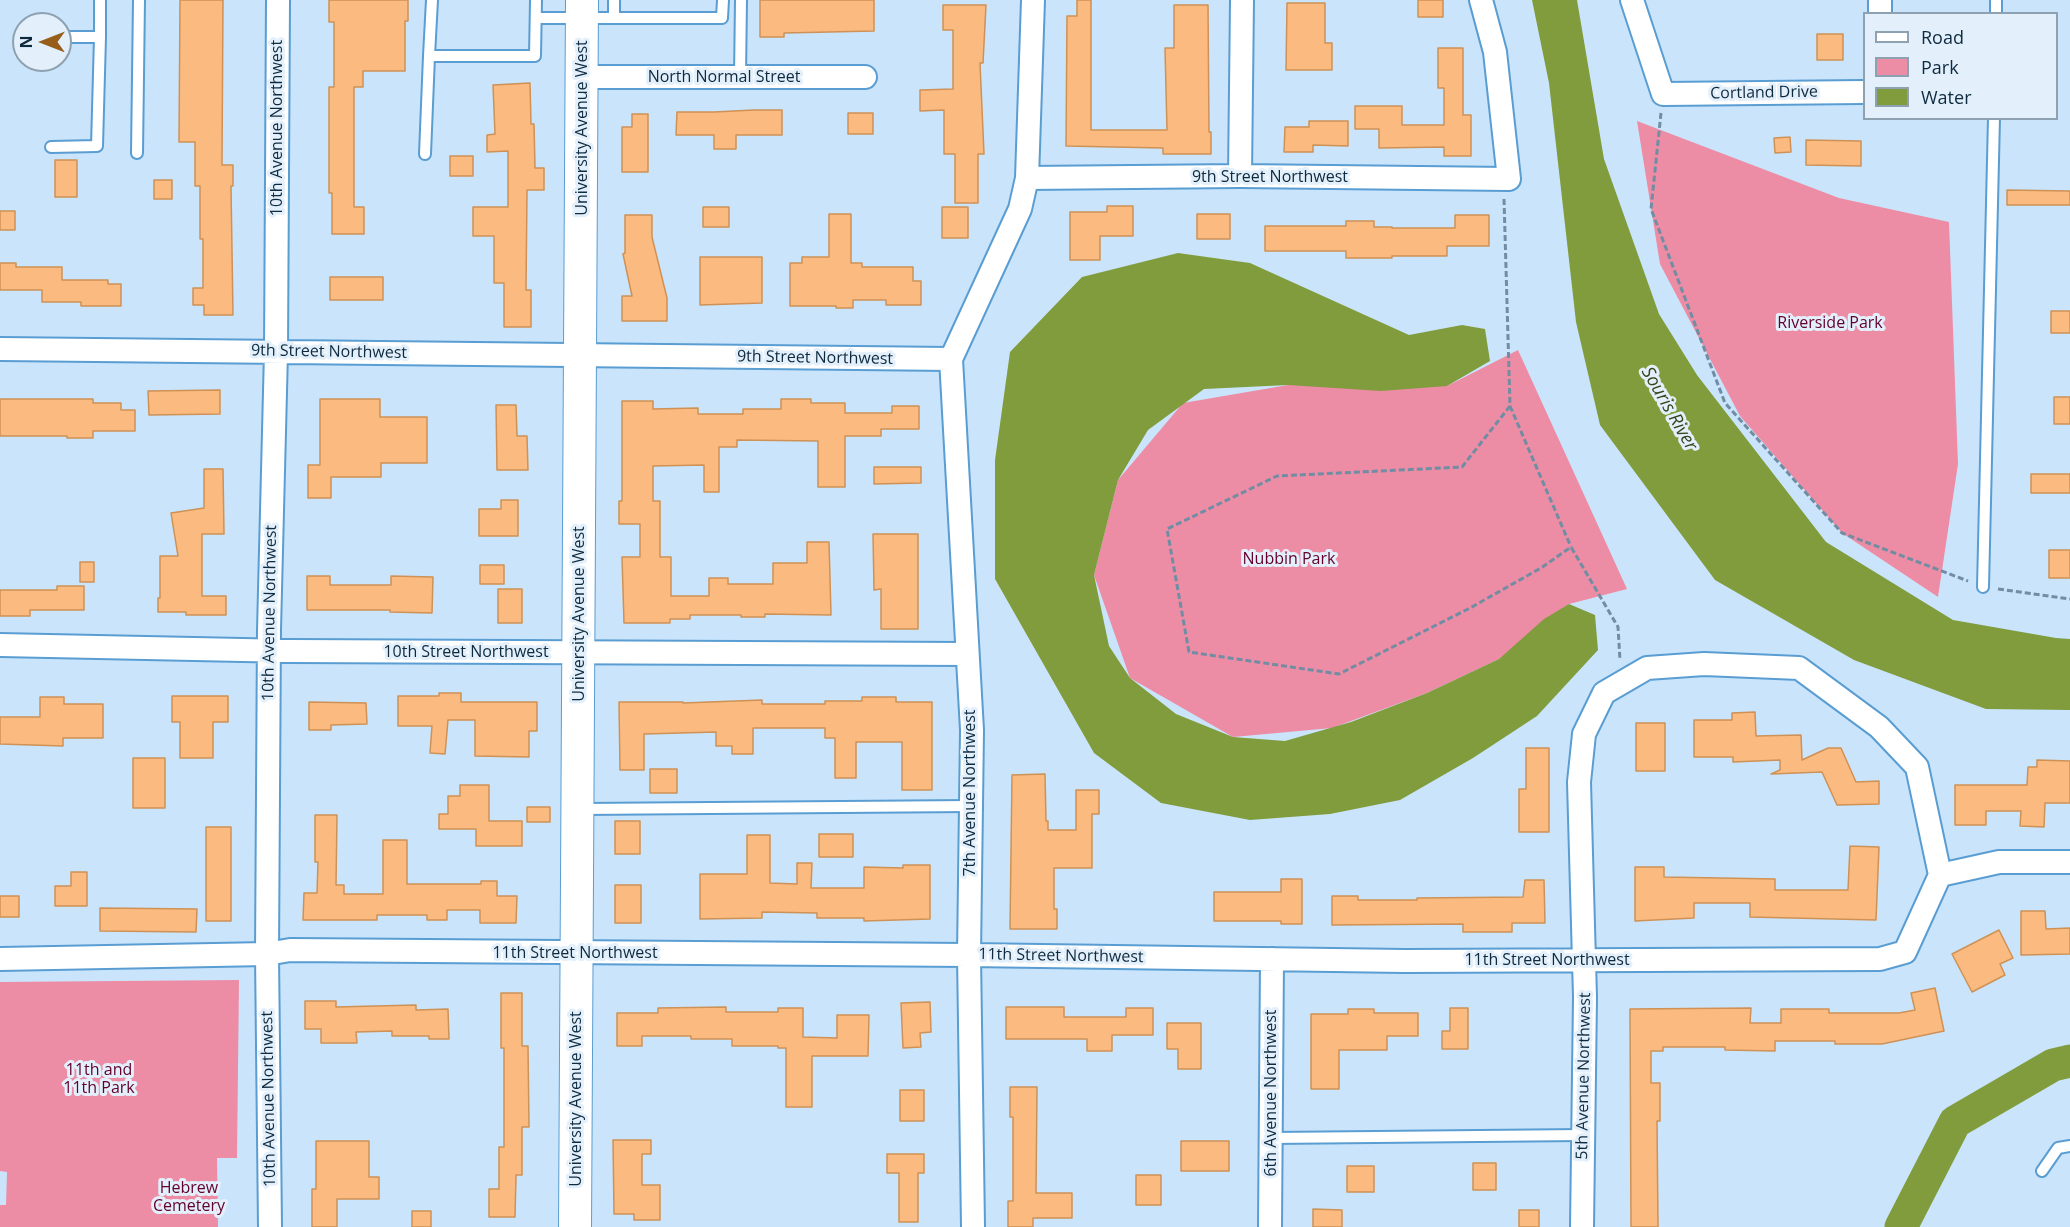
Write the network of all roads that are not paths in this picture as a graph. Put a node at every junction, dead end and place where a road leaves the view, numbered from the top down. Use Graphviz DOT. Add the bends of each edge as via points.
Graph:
graph roads {
  1 [pos="100,0"];
  2 [pos="139,0"];
  3 [pos="278,0"];
  4 [pos="432,0"];
  5 [pos="536,0"];
  6 [pos="614,0"];
  7 [pos="723,0"];
  8 [pos="741,0"];
  9 [pos="1033,0"];
  10 [pos="1242,0"];
  11 [pos="1481,0"];
  12 [pos="1632,0"];
  13 [pos="582,9"];
  14 [pos="614,17"];
  15 [pos="536,18"];
  16 [pos="72,37"];
  17 [pos="100,37"];
  18 [pos="429,56"];
  19 [pos="740,77"];
  20 [pos="865,77"];
  21 [pos="582,78"];
  22 [pos="1863,92"];
  23 [pos="1994,120"];
  24 [pos="51,147"];
  25 [pos="137,153"];
  26 [pos="425,154"];
  27 [pos="1240,176"];
  28 [pos="1027,178"];
  29 [pos="0,349"];
  30 [pos="276,352"];
  31 [pos="581,355"];
  32 [pos="951,359"];
  33 [pos="1983,587"];
  34 [pos="0,645"];
  35 [pos="269,650"];
  36 [pos="579,652"];
  37 [pos="967,654"];
  38 [pos="971,806"];
  39 [pos="578,809"];
  40 [pos="2070,862"];
  41 [pos="1940,875"];
  42 [pos="267,954"];
  43 [pos="577,954"];
  44 [pos="969,955"];
  45 [pos="0,959"];
  46 [pos="1272,959"];
  47 [pos="1584,960"];
  48 [pos="1583,1135"];
  49 [pos="1271,1138"];
  50 [pos="2070,1146"];
  51 [pos="2042,1171"];
  52 [pos="270,1227"];
  53 [pos="575,1227"];
  54 [pos="973,1227"];
  55 [pos="1270,1227"];
  56 [pos="1582,1227"];
  1 -- 17 [label="lane"];
  2 -- 25 [label="lane"];
  3 -- 30 [label="street, 10th Avenue Northwest"];
  4 -- 18 [label="lane"];
  5 -- 15 [label="lane"];
  6 -- 14 [label="lane"];
  7 -- 14 [label="lane" via="723,18"];
  8 -- 19 [label="lane"];
  9 -- 28 [label="street"];
  10 -- 27 [label="street"];
  11 -- 27 [label="street, 9th Street Northwest" via="1495,52 1506,188"];
  12 -- 22 [label="street, Cortland Drive" via="1664,94"];
  13 -- 14 [label="lane"];
  13 -- 15 [label="lane"];
  13 -- 21 [label="street, University Avenue West"];
  15 -- 18 [label="lane" via="535,56"];
  16 -- 17 [label="lane"];
  17 -- 24 [label="lane" via="97,146"];
  18 -- 26 [label="lane"];
  19 -- 20 [label="street, North Normal Street"];
  19 -- 21 [label="street, North Normal Street"];
  21 -- 31 [label="street, University Avenue West"];
  23 -- 33 [label="lane"];
  27 -- 28 [label="street, 9th Street Northwest"];
  28 -- 32 [label="street" via="1020,210"];
  29 -- 30 [label="street, 9th Street Northwest"];
  30 -- 31 [label="street, 9th Street Northwest"];
  30 -- 35 [label="street, 10th Avenue Northwest"];
  31 -- 32 [label="street, 9th Street Northwest"];
  31 -- 36 [label="street, University Avenue West"];
  32 -- 37 [label="street, 7th Avenue Northwest"];
  34 -- 35 [label="street, 10th Street Northwest"];
  35 -- 36 [label="street, 10th Street Northwest"];
  35 -- 42 [label="street, 10th Avenue Northwest"];
  36 -- 37 [label="street, 10th Street Northwest"];
  36 -- 39 [label="street, University Avenue West"];
  37 -- 38 [label="street, 7th Avenue Northwest"];
  38 -- 39 [label="lane"];
  38 -- 44 [label="street, 7th Avenue Northwest"];
  39 -- 43 [label="street, University Avenue West"];
  40 -- 41 [label="street" via="1999,862"];
  41 -- 47 [label="street, 11th Street Northwest" via="1905,952 1880,959"];
  41 -- 47 [label="street, 5th Avenue Northwest" via="1917,767 1879,727 1799,668 1704,664 1647,668 1604,693 1584,734 1579,782"];
  42 -- 43 [label="street, 11th Street Northwest"];
  42 -- 45 [label="street, 11th Street Northwest"];
  42 -- 52 [label="street, 10th Avenue Northwest"];
  43 -- 44 [label="street, 11th Street Northwest"];
  43 -- 53 [label="street, University Avenue West"];
  44 -- 46 [label="street, 11th Street Northwest"];
  44 -- 54 [label="street, 7th Avenue Northwest"];
  46 -- 47 [label="street, 11th Street Northwest"];
  46 -- 49 [label="street, 6th Avenue Northwest"];
  47 -- 48 [label="street, 5th Avenue Northwest"];
  48 -- 49 [label="lane"];
  48 -- 56 [label="street, 5th Avenue Northwest"];
  49 -- 55 [label="street, 6th Avenue Northwest"];
  50 -- 51 [label="lane" via="2058,1148"];
}
